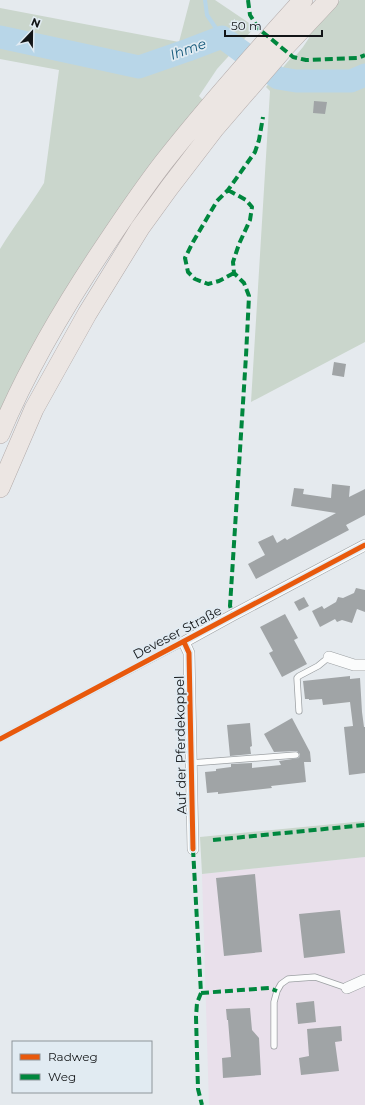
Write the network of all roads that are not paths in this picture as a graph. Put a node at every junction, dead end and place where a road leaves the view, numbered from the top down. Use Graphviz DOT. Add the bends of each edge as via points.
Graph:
graph roads {
  1 [pos="303,0"];
  2 [pos="328,0"];
  3 [pos="278,41"];
  4 [pos="242,83"];
  5 [pos="0,434"];
  6 [pos="0,488"];
  7 [pos="365,545"];
  8 [pos="184,642"];
  9 [pos="329,657"];
  10 [pos="365,665"];
  11 [pos="299,711"];
  12 [pos="0,739"];
  13 [pos="296,755"];
  14 [pos="191,762"];
  15 [pos="193,849"];
  16 [pos="365,980"];
  17 [pos="347,988"];
  18 [pos="274,1046"];
  1 -- 3 [label="highway"];
  2 -- 3 [label="highway"];
  3 -- 4 [label="highway"];
  4 -- 5 [label="highway" via="162,164 124,216 40,351"];
  4 -- 6 [label="highway" via="215,128 140,228 87,314 34,409"];
  7 -- 8 [label="street, Deveser Straße"];
  8 -- 12 [label="lane, Deveser Straße"];
  8 -- 14 [label="street, Auf der Pferdekoppel" via="190,653"];
  9 -- 10 [label="street" via="354,665"];
  9 -- 11 [label="lane" via="296,678"];
  13 -- 14 [label="lane, Auf der Pferdekoppel"];
  14 -- 15 [label="street, Auf der Pferdekoppel"];
  16 -- 17 [label="street"];
  17 -- 18 [label="lane" via="315,977 288,979 281,984 276,991 274,1002"];
}
